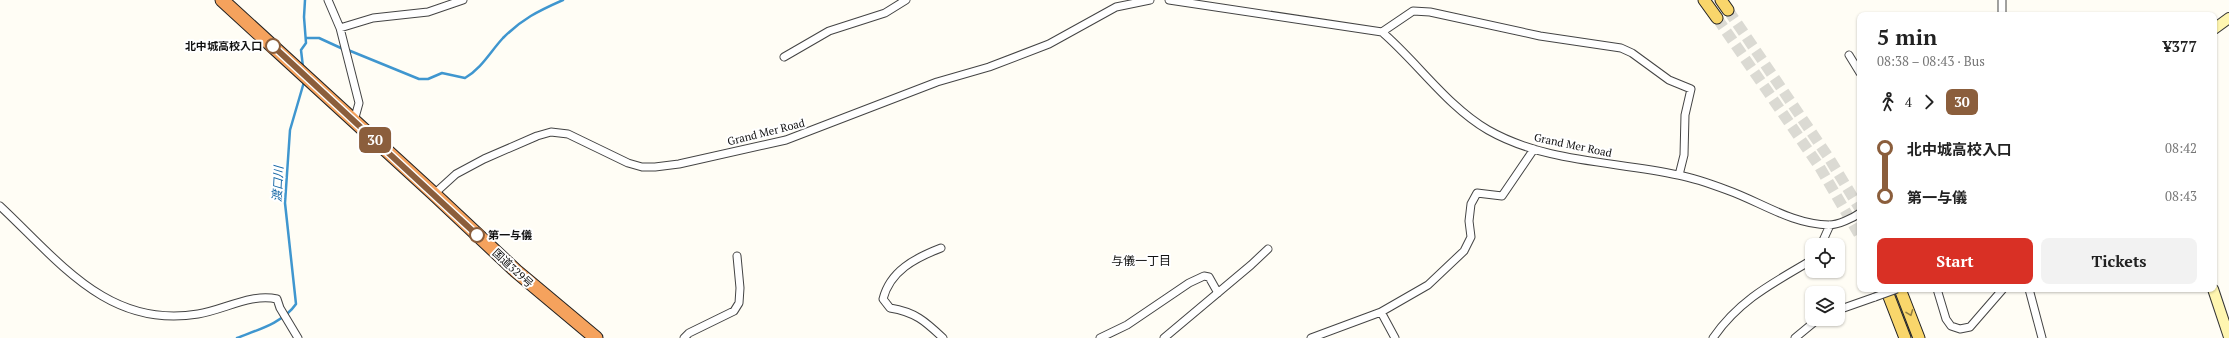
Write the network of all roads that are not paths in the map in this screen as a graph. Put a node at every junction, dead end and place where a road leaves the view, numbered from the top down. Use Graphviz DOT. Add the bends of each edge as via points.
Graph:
graph roads {
  1 [pos="328,0"];
  2 [pos="463,0"];
  3 [pos="906,0"];
  4 [pos="1150,0"];
  5 [pos="1170,0"];
  6 [pos="1704,0"];
  7 [pos="1721,0"];
  8 [pos="2002,0"];
  9 [pos="229,3"];
  10 [pos="1728,10"];
  11 [pos="2002,12"];
  12 [pos="1717,18"];
  13 [pos="2229,18"];
  14 [pos="2217,27"];
  15 [pos="340,28"];
  16 [pos="1382,32"];
  17 [pos="1849,55"];
  18 [pos="784,57"];
  19 [pos="1857,69"];
  20 [pos="354,121"];
  21 [pos="1534,149"];
  22 [pos="1679,175"];
  23 [pos="434,194"];
  24 [pos="0,206"];
  25 [pos="1857,214"];
  26 [pos="1830,225"];
  27 [pos="1824,238"];
  28 [pos="941,248"];
  29 [pos="1268,249"];
  30 [pos="737,256"];
  31 [pos="1805,264"];
  32 [pos="1887,292"];
  33 [pos="1889,292"];
  34 [pos="1901,292"];
  35 [pos="1938,292"];
  36 [pos="2000,292"];
  37 [pos="2029,292"];
  38 [pos="2215,292"];
  39 [pos="1218,293"];
  40 [pos="1845,308"];
  41 [pos="1382,312"];
  42 [pos="1810,326"];
  43 [pos="2229,336"];
  44 [pos="298,338"];
  45 [pos="596,338"];
  46 [pos="684,338"];
  47 [pos="943,338"];
  48 [pos="1100,338"];
  49 [pos="1164,338"];
  50 [pos="1311,338"];
  51 [pos="1395,338"];
  52 [pos="1712,338"];
  53 [pos="1795,338"];
  54 [pos="1905,338"];
  55 [pos="1919,338"];
  56 [pos="2042,338"];
  1 -- 15 [label="street"];
  2 -- 15 [label="street" via="428,12 373,18"];
  3 -- 18 [label="street" via="879,15 829,31"];
  4 -- 23 [label="street, Grand Mer Road" via="1116,7 1048,44 989,67 937,82 786,140 679,164 648,167 628,163 568,134 551,132 484,158 456,174"];
  5 -- 16 [label="street"];
  6 -- 12 [label="main road"];
  7 -- 10 [label="main road"];
  8 -- 11 [label="street"];
  9 -- 20 [label="highway, 国道329号"];
  13 -- 14 [label="main road"];
  15 -- 20 [label="street" via="359,103"];
  16 -- 21 [label="street, Grand Mer Road" via="1460,108 1488,130"];
  16 -- 22 [label="street" via="1414,11 1430,12 1540,36 1620,48 1632,53 1668,80 1691,89 1685,115 1684,155"];
  17 -- 19 [label="street"];
  20 -- 23 [label="highway, 国道329号"];
  21 -- 22 [label="street, Grand Mer Road"];
  21 -- 41 [label="street" via="1502,196 1476,193 1471,204 1469,221 1471,237 1464,251 1428,285"];
  22 -- 26 [label="street, Grand Mer Road" via="1729,190 1787,217"];
  23 -- 45 [label="highway, 国道329号" via="516,271"];
  24 -- 44 [label="street" via="87,287 104,299 124,308 173,317 198,314 264,296 277,299"];
  25 -- 26 [label="street"];
  26 -- 27 [label="street"];
  28 -- 47 [label="street" via="921,256 895,275 883,299 890,308 907,311 922,319"];
  29 -- 39 [label="street"];
  30 -- 46 [label="street" via="740,288 739,303 734,311 689,332"];
  31 -- 52 [label="street" via="1748,299 1725,320"];
  32 -- 54 [label="main road"];
  33 -- 40 [label="street, bridge"];
  34 -- 55 [label="main road, one-way"];
  35 -- 36 [label="street" via="1946,319 1951,326 1960,329 1970,327"];
  37 -- 56 [label="street"];
  38 -- 43 [label="main road"];
  39 -- 48 [label="street" via="1209,277 1204,276 1188,283 1127,325"];
  39 -- 49 [label="street"];
  41 -- 50 [label="street"];
  41 -- 51 [label="street"];
  42 -- 53 [label="street"];
}
